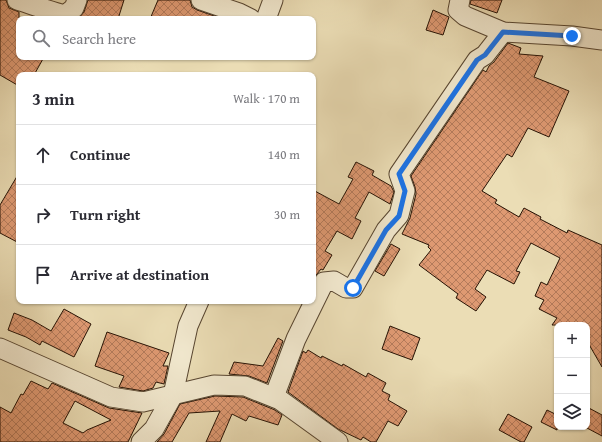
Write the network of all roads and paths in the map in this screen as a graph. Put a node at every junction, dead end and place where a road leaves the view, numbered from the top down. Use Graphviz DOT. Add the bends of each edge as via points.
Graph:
graph roads {
  1 [pos="17,0"];
  2 [pos="78,0"];
  3 [pos="201,0"];
  4 [pos="273,0"];
  5 [pos="460,0"];
  6 [pos="246,16"];
  7 [pos="267,16"];
  8 [pos="503,32"];
  9 [pos="602,40"];
  10 [pos="316,298"];
  11 [pos="197,304"];
  12 [pos="313,304"];
  13 [pos="0,348"];
  14 [pos="173,395"];
  15 [pos="274,397"];
  16 [pos="141,442"];
  17 [pos="338,442"];
  1 -- 2 [label="street" via="65,15 74,8"];
  3 -- 6 [label="street"];
  4 -- 7 [label="street"];
  5 -- 8 [label="street" via="458,10 465,16"];
  8 -- 9 [label="street"];
  8 -- 10 [label="street" via="485,55 477,60 399,174 405,191 399,216 386,230 353,288 346,288 334,281 324,282"];
  11 -- 14 [label="street" via="188,326"];
  12 -- 15 [label="street" via="296,339"];
  13 -- 14 [label="street" via="111,397 143,402"];
  14 -- 15 [label="street" via="214,385 244,386"];
  14 -- 16 [label="street" via="154,429"];
  15 -- 17 [label="street"];
}
